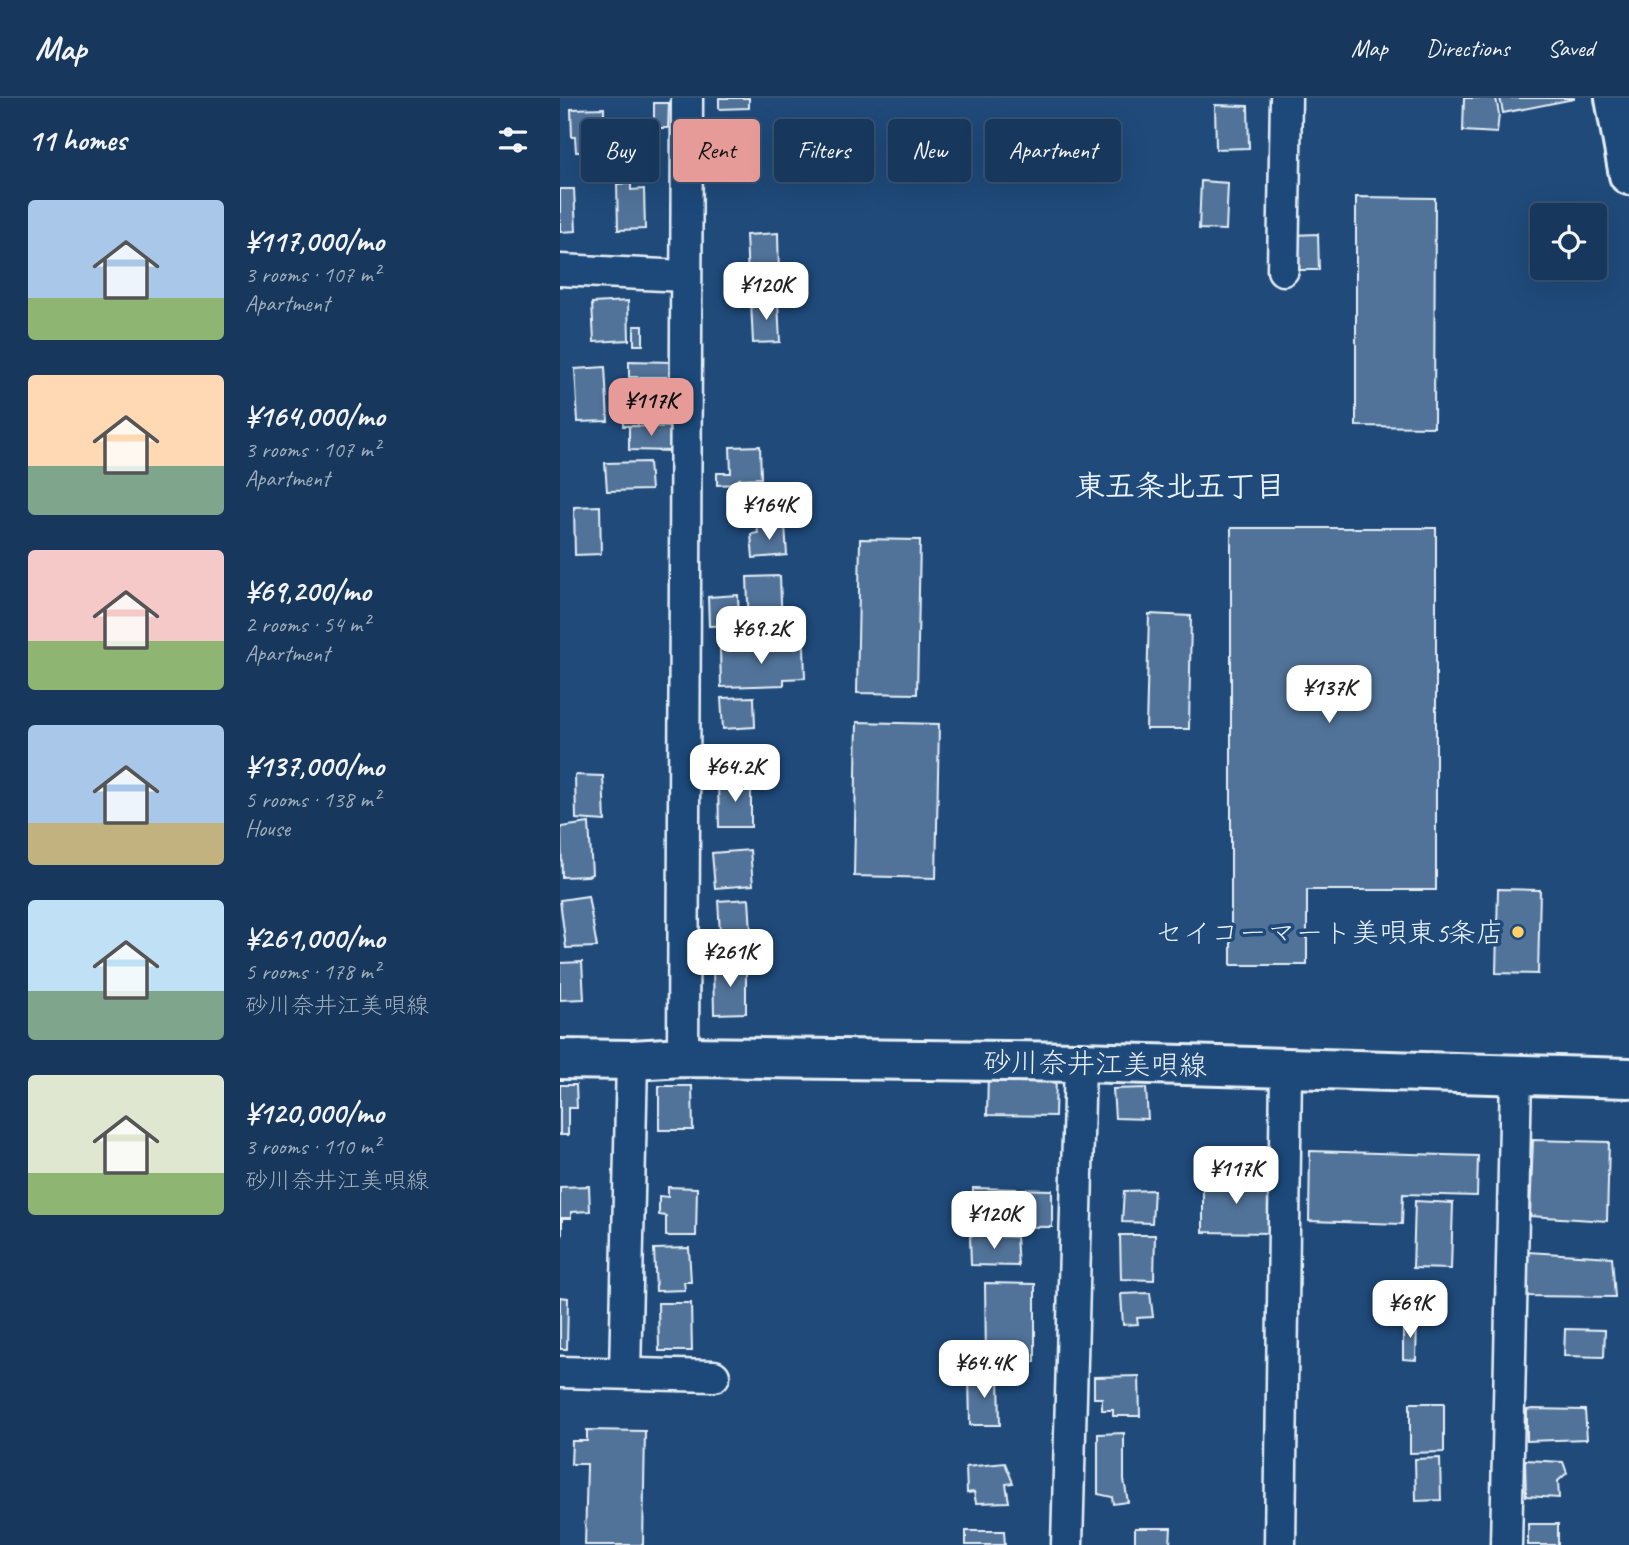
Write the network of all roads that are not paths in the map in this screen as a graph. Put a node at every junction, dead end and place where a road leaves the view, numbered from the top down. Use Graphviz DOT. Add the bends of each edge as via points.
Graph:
graph roads {
  1 [pos="687,98"];
  2 [pos="1286,98"];
  3 [pos="1615,98"];
  4 [pos="1629,175"];
  5 [pos="560,270"];
  6 [pos="1283,270"];
  7 [pos="685,276"];
  8 [pos="683,1057"];
  9 [pos="560,1059"];
  10 [pos="632,1060"];
  11 [pos="1080,1062"];
  12 [pos="1286,1068"];
  13 [pos="1516,1074"];
  14 [pos="1629,1078"];
  15 [pos="560,1372"];
  16 [pos="625,1373"];
  17 [pos="714,1376"];
  18 [pos="1067,1545"];
  19 [pos="1280,1545"];
  20 [pos="1506,1545"];
  1 -- 7 [label="street"];
  2 -- 6 [label="street"];
  3 -- 4 [label="main road"];
  5 -- 7 [label="street"];
  7 -- 8 [label="street"];
  8 -- 10 [label="main road, 砂川奈井江美唄線"];
  8 -- 11 [label="main road, 砂川奈井江美唄線"];
  9 -- 10 [label="main road, 砂川奈井江美唄線"];
  10 -- 16 [label="street"];
  11 -- 12 [label="main road, 砂川奈井江美唄線"];
  11 -- 18 [label="street"];
  12 -- 13 [label="main road, 砂川奈井江美唄線"];
  12 -- 19 [label="street"];
  13 -- 14 [label="main road, 砂川奈井江美唄線"];
  13 -- 20 [label="street"];
  15 -- 16 [label="street"];
  16 -- 17 [label="street"];
}
